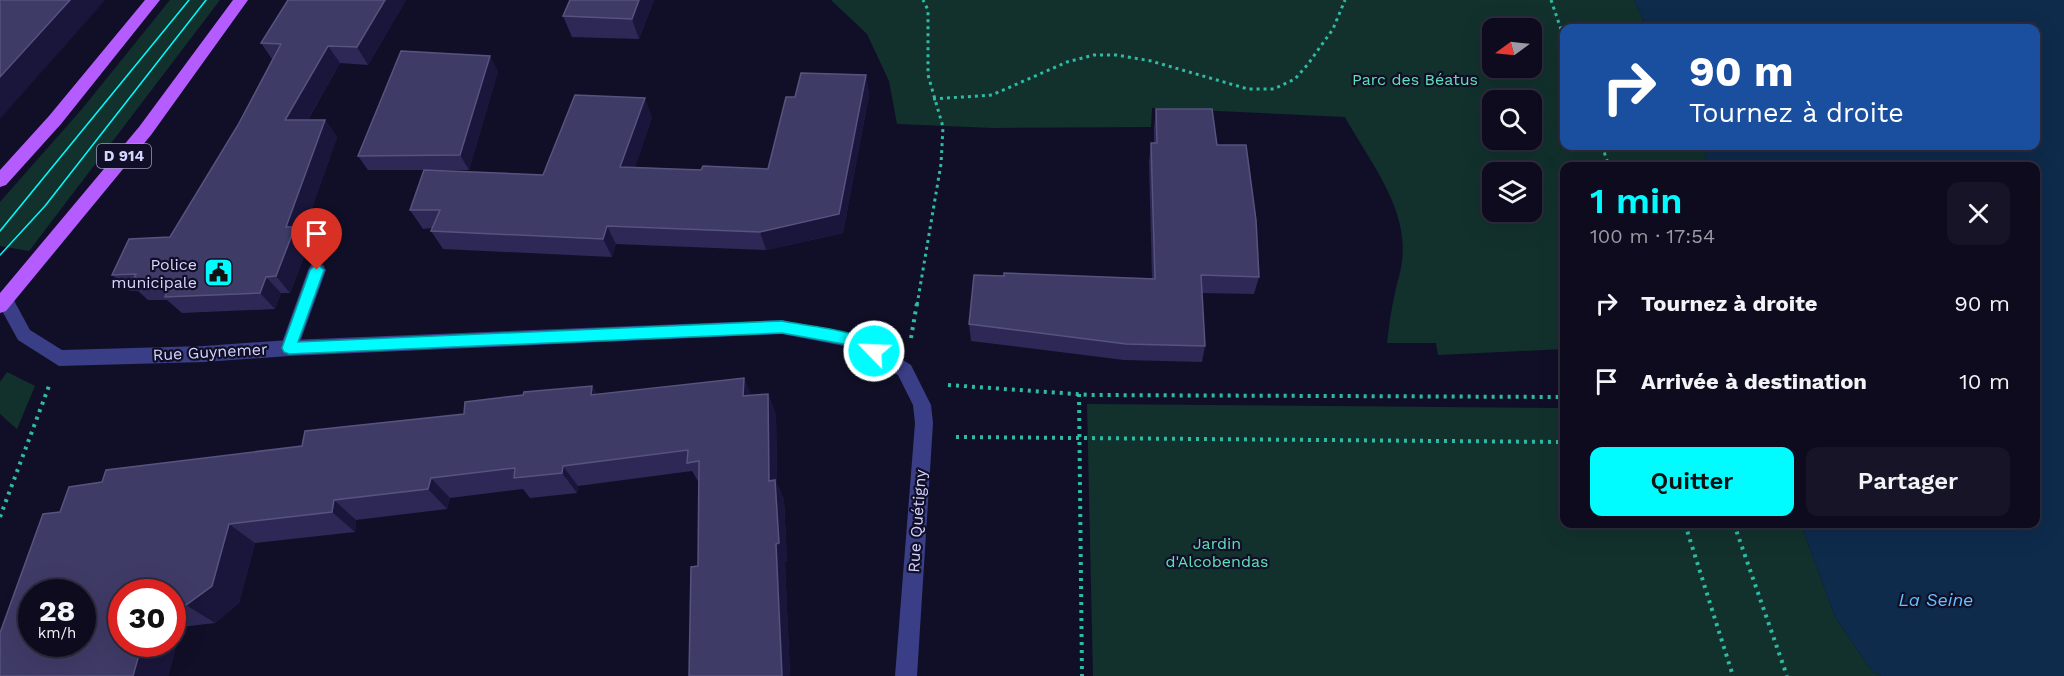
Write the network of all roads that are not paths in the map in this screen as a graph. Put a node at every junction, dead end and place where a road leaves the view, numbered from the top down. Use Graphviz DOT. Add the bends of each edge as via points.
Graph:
graph roads {
  1 [pos="153,0"];
  2 [pos="241,0"];
  3 [pos="0,181"];
  4 [pos="317,270"];
  5 [pos="2,302"];
  6 [pos="289,348"];
  7 [pos="908,376"];
  8 [pos="906,676"];
  1 -- 3 [label="main road"];
  2 -- 5 [label="main road, D 914" via="145,131"];
  4 -- 6 [label="street"];
  5 -- 6 [label="street, Rue Guynemer" via="24,335 59,358"];
  6 -- 7 [label="street, Rue Guynemer" via="782,327 858,341"];
  7 -- 8 [label="street, Rue Quétigny" via="922,405 923,436"];
}
